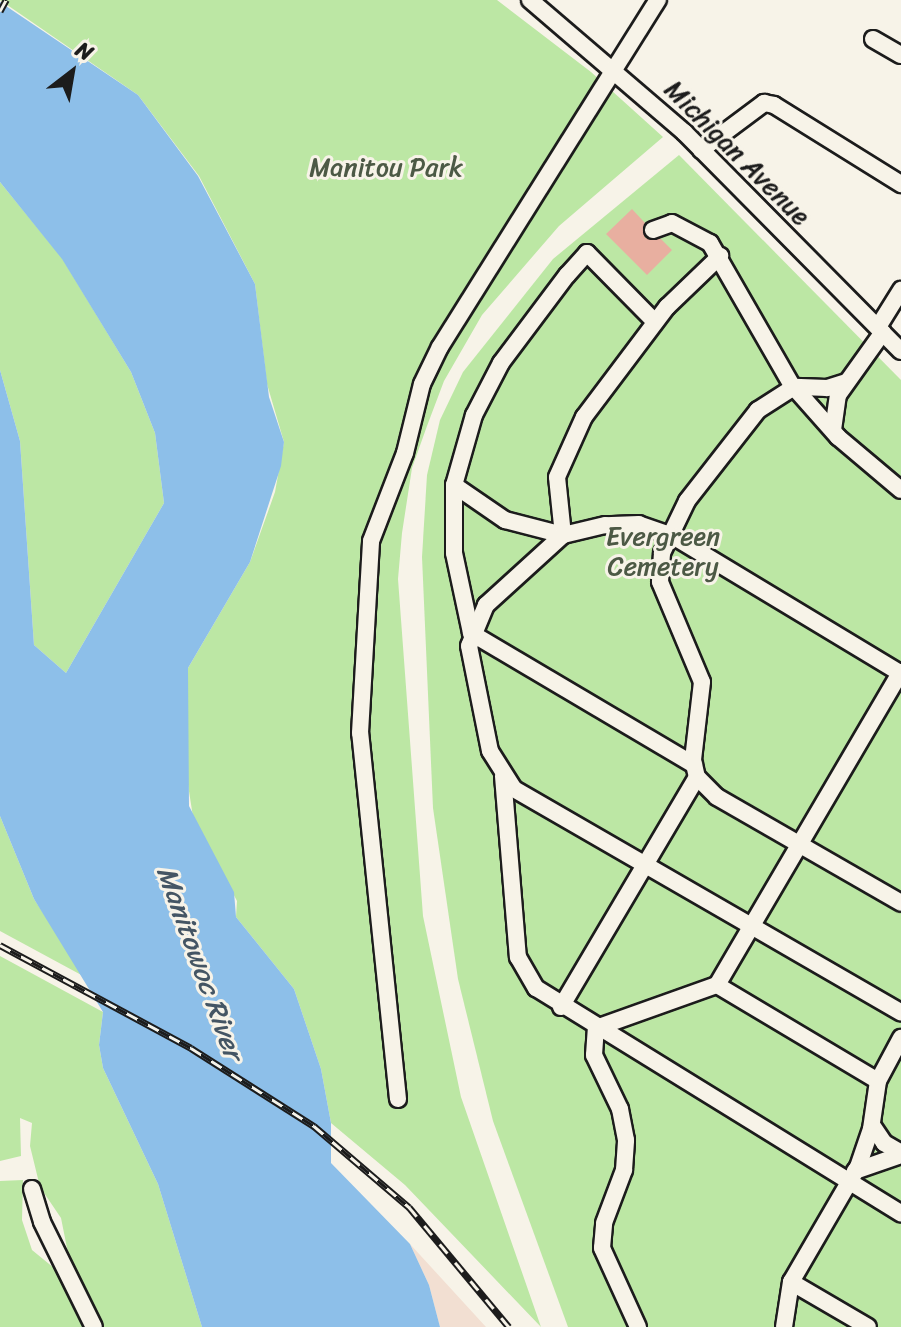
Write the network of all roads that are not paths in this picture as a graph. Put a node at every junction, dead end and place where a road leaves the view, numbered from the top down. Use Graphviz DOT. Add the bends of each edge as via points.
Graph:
graph roads {
  1 [pos="530,0"];
  2 [pos="658,0"];
  3 [pos="873,39"];
  4 [pos="901,55"];
  5 [pos="615,68"];
  6 [pos="701,150"];
  7 [pos="901,184"];
  8 [pos="653,230"];
  9 [pos="720,256"];
  10 [pos="901,290"];
  11 [pos="655,322"];
  12 [pos="881,330"];
  13 [pos="901,351"];
  14 [pos="846,382"];
  15 [pos="794,387"];
  16 [pos="833,430"];
  17 [pos="454,485"];
  18 [pos="901,490"];
  19 [pos="669,534"];
  20 [pos="563,535"];
  21 [pos="471,633"];
  22 [pos="900,672"];
  23 [pos="695,771"];
  24 [pos="503,776"];
  25 [pos="798,843"];
  26 [pos="645,864"];
  27 [pos="901,903"];
  28 [pos="752,925"];
  29 [pos="717,985"];
  30 [pos="561,1007"];
  31 [pos="901,1012"];
  32 [pos="596,1028"];
  33 [pos="901,1038"];
  34 [pos="878,1081"];
  35 [pos="398,1099"];
  36 [pos="872,1125"];
  37 [pos="901,1154"];
  38 [pos="852,1176"];
  39 [pos="32,1189"];
  40 [pos="901,1213"];
  41 [pos="791,1282"];
  42 [pos="94,1327"];
  43 [pos="638,1327"];
  44 [pos="784,1327"];
  45 [pos="868,1327"];
  1 -- 5 [label="street, Michigan Avenue"];
  2 -- 5 [label="street"];
  3 -- 4 [label="street"];
  5 -- 6 [label="street, Michigan Avenue"];
  5 -- 35 [label="street" via="440,347 422,384 405,453 371,541 360,733"];
  6 -- 7 [label="street" via="764,103"];
  6 -- 12 [label="street, Michigan Avenue"];
  8 -- 9 [label="street" via="664,223 683,226 702,236"];
  9 -- 11 [label="street"];
  9 -- 15 [label="street"];
  10 -- 12 [label="street"];
  11 -- 17 [label="street" via="587,253 485,390 463,441"];
  11 -- 20 [label="street" via="602,391 562,462 555,492"];
  12 -- 13 [label="street, Michigan Avenue"];
  12 -- 14 [label="street"];
  14 -- 15 [label="street" via="827,388"];
  14 -- 16 [label="street" via="834,405"];
  15 -- 16 [label="street"];
  15 -- 19 [label="street" via="758,410 694,492"];
  16 -- 18 [label="street"];
  17 -- 20 [label="street" via="515,525"];
  17 -- 21 [label="street" via="454,553"];
  19 -- 20 [label="street" via="622,524"];
  19 -- 22 [label="street"];
  19 -- 23 [label="street" via="660,567 663,596 702,682"];
  20 -- 21 [label="street" via="486,605"];
  21 -- 23 [label="street"];
  21 -- 24 [label="street" via="469,659 490,751"];
  22 -- 25 [label="street"];
  23 -- 25 [label="street" via="717,797"];
  23 -- 26 [label="street"];
  24 -- 26 [label="street" via="530,800"];
  24 -- 30 [label="street" via="518,957 536,988"];
  25 -- 27 [label="street"];
  25 -- 28 [label="street"];
  26 -- 28 [label="street"];
  26 -- 30 [label="street"];
  28 -- 29 [label="street"];
  28 -- 31 [label="street"];
  29 -- 32 [label="street"];
  29 -- 34 [label="street"];
  30 -- 32 [label="street"];
  32 -- 38 [label="street"];
  32 -- 43 [label="street" via="594,1055 620,1109 626,1140 624,1170 604,1223 602,1248"];
  33 -- 34 [label="street"];
  34 -- 36 [label="street"];
  36 -- 37 [label="street" via="884,1143"];
  36 -- 38 [label="street"];
  37 -- 38 [label="street"];
  38 -- 40 [label="street"];
  38 -- 41 [label="street"];
  39 -- 42 [label="street" via="42,1222"];
  41 -- 44 [label="street"];
  41 -- 45 [label="street"];
}
